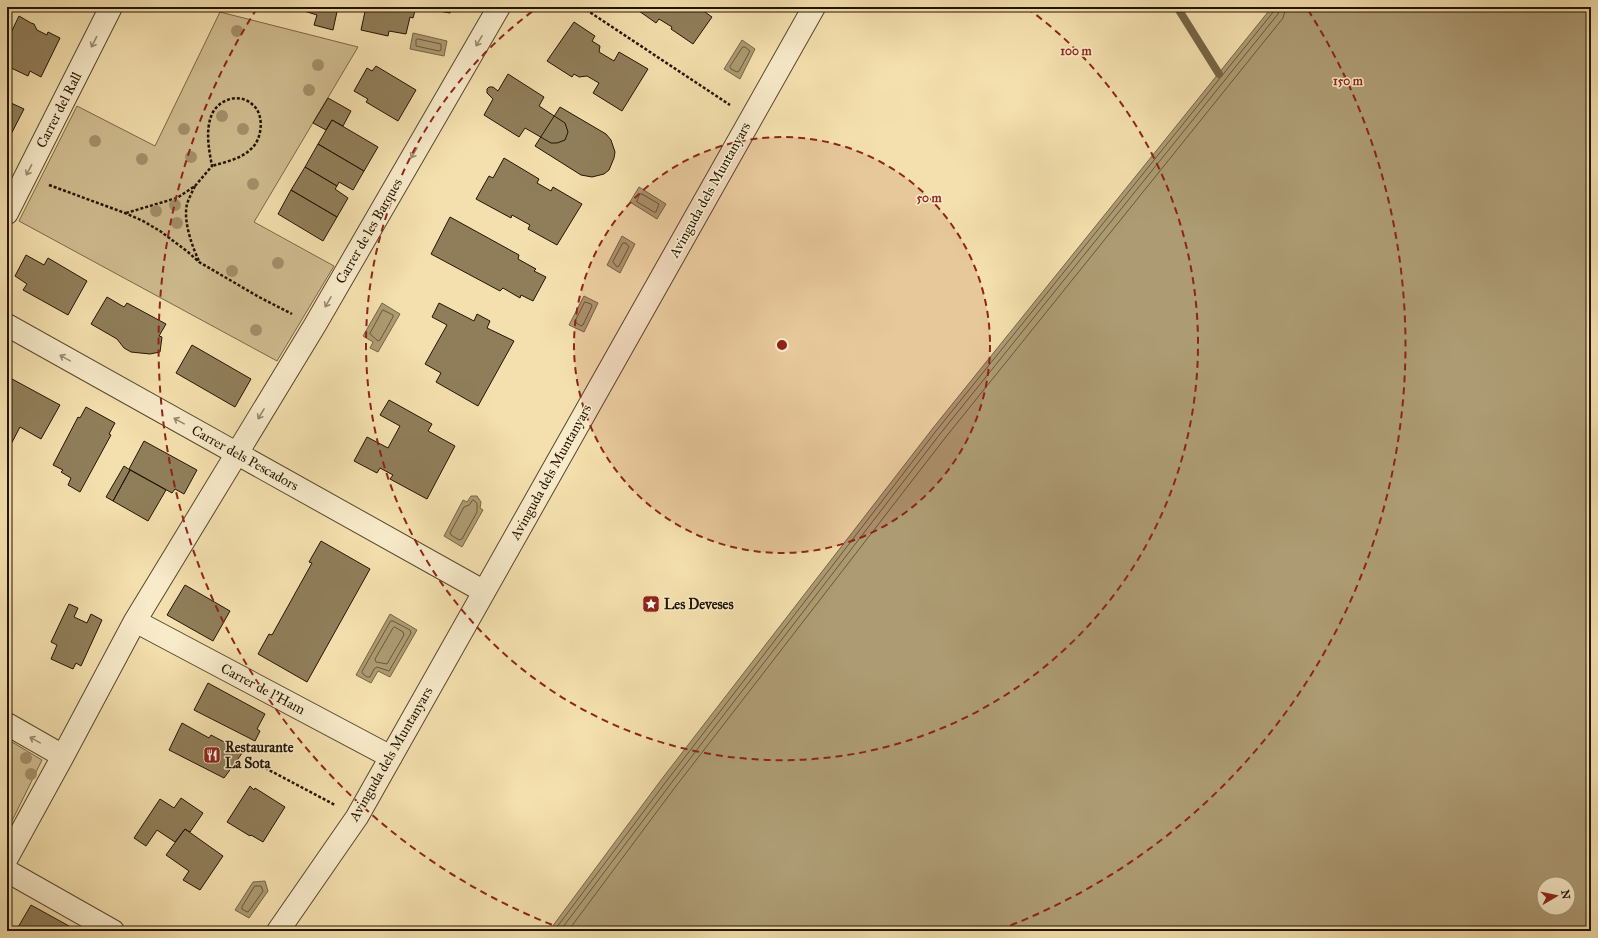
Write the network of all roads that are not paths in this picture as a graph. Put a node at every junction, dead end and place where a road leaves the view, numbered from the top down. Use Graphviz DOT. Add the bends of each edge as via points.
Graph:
graph roads {
  1 [pos="111,7"];
  2 [pos="498,7"];
  3 [pos="814,7"];
  4 [pos="7,213"];
  5 [pos="7,325"];
  6 [pos="238,454"];
  7 [pos="483,591"];
  8 [pos="135,621"];
  9 [pos="7,724"];
  10 [pos="63,756"];
  11 [pos="391,757"];
  12 [pos="7,858"];
  13 [pos="7,872"];
  14 [pos="113,931"];
  15 [pos="278,931"];
  1 -- 4 [label="street, Carrer del Rall, one-way"];
  2 -- 6 [label="street, Carrer de les Barques, one-way"];
  3 -- 7 [label="street, Avinguda dels Muntanyars"];
  6 -- 5 [label="street, Carrer dels Pescadors, one-way"];
  6 -- 7 [label="street, Carrer dels Pescadors"];
  6 -- 8 [label="street" via="226,469"];
  7 -- 11 [label="street, Avinguda dels Muntanyars"];
  8 -- 10 [label="street"];
  8 -- 11 [label="street, Carrer de l’Ham"];
  10 -- 9 [label="street, one-way"];
  10 -- 12 [label="street"];
  11 -- 15 [label="street, Avinguda dels Muntanyars" via="357,817"];
  13 -- 14 [label="street"];
}
